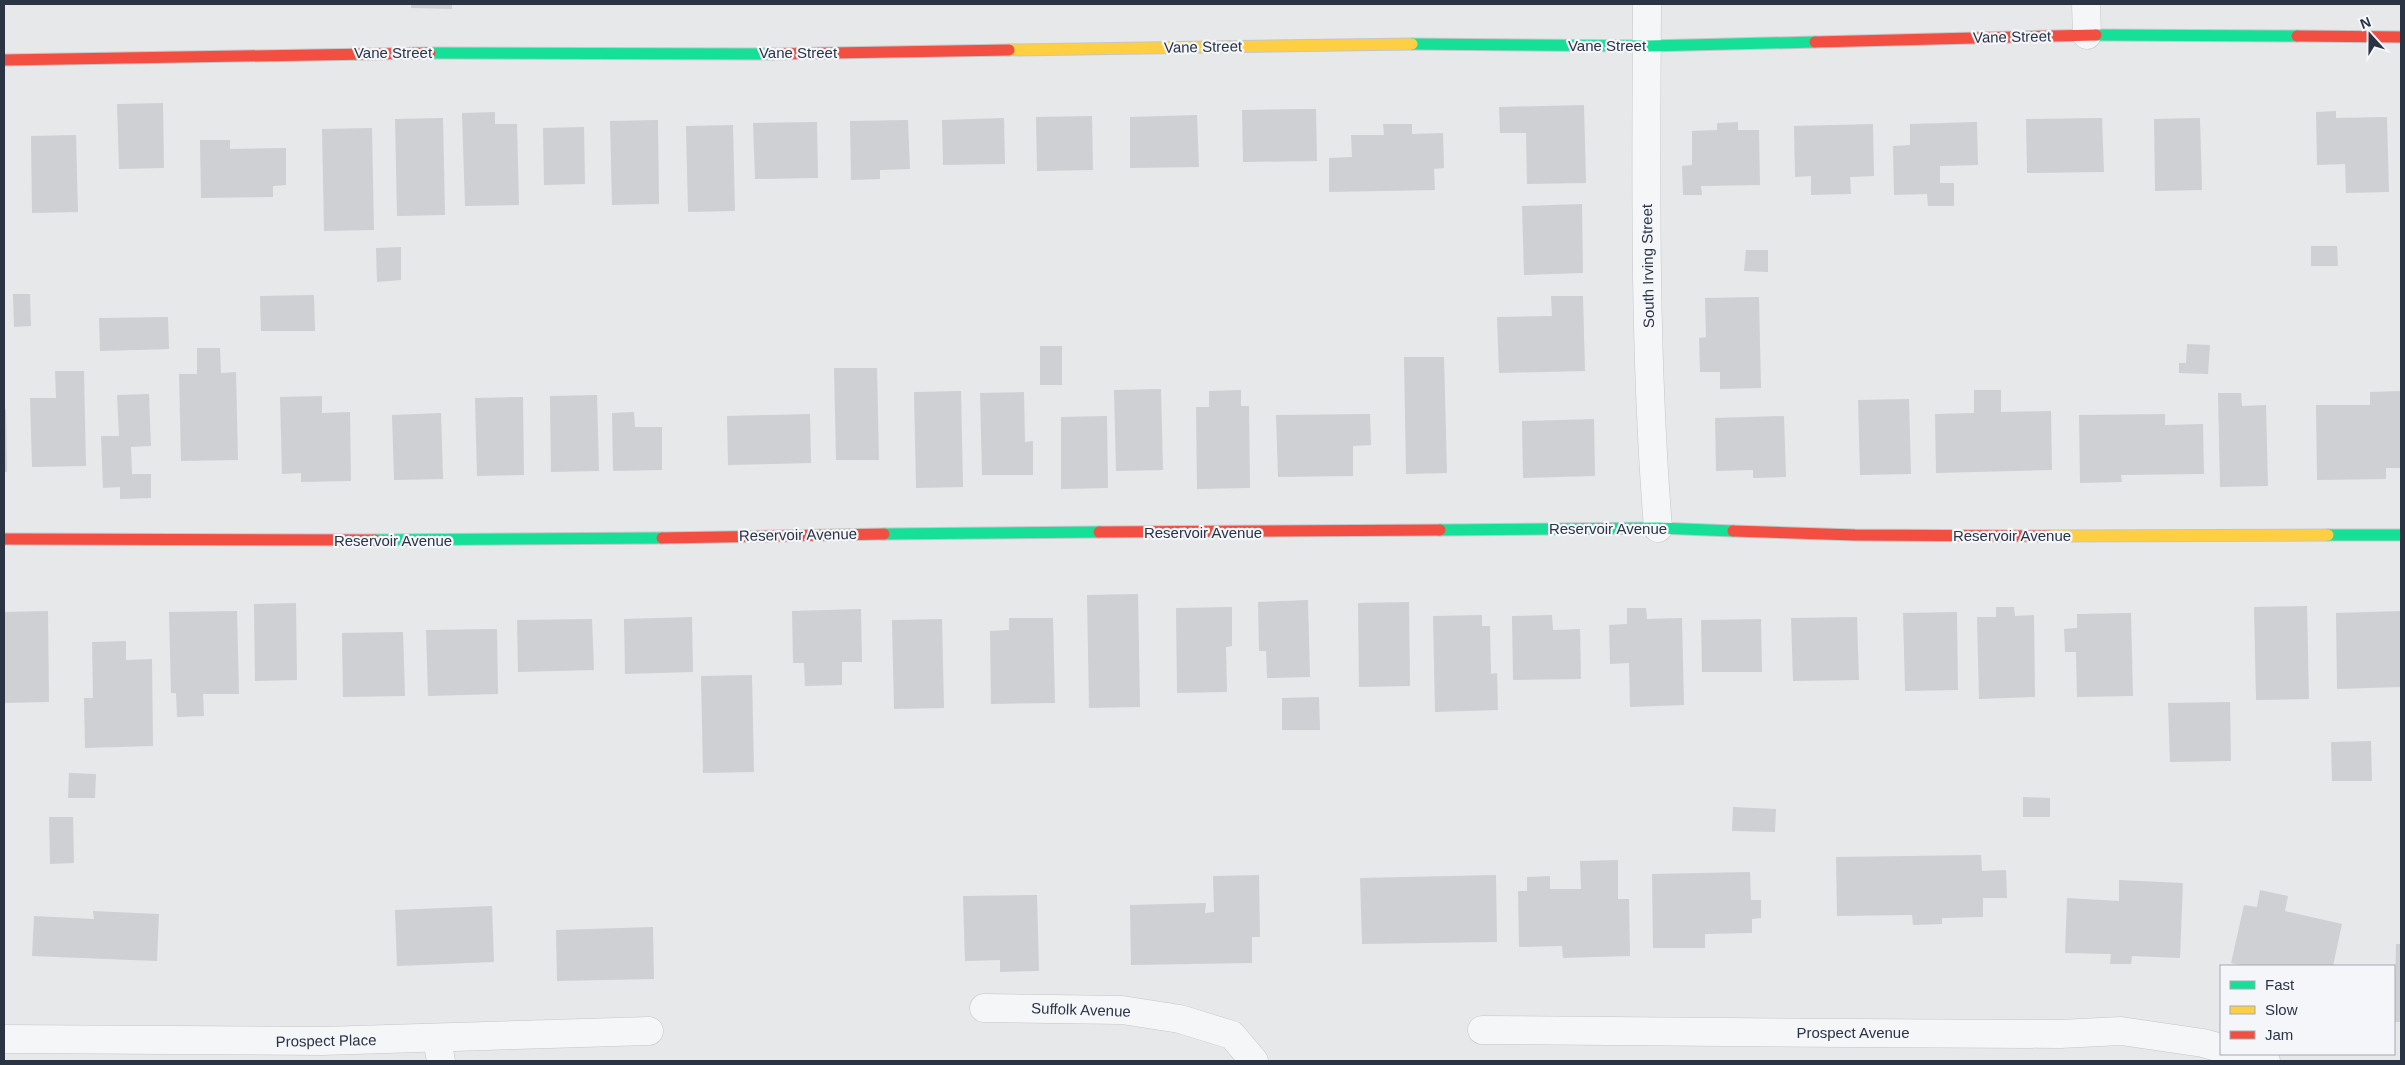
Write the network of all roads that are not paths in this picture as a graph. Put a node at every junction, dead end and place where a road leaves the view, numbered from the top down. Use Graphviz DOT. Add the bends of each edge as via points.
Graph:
graph roads {
  1 [pos="1647,4"];
  2 [pos="2086,4"];
  3 [pos="2088,35"];
  4 [pos="2401,37"];
  5 [pos="1647,46"];
  6 [pos="4,60"];
  7 [pos="1658,528"];
  8 [pos="2401,535"];
  9 [pos="4,539"];
  10 [pos="984,1008"];
  11 [pos="1482,1030"];
  12 [pos="649,1031"];
  13 [pos="4,1039"];
  14 [pos="2220,1048"];
  15 [pos="439,1050"];
  16 [pos="2244,1055"];
  17 [pos="1254,1061"];
  18 [pos="2266,1061"];
  1 -- 5 [label="street, South Irving Street"];
  2 -- 3 [label="street"];
  3 -- 4 [label="street, Vane Street"];
  3 -- 5 [label="street, Vane Street"];
  5 -- 6 [label="street, Vane Street" via="1373,44 807,54 366,53"];
  5 -- 7 [label="street, South Irving Street" via="1648,304"];
  7 -- 8 [label="street, Reservoir Avenue" via="1865,535"];
  7 -- 9 [label="street, Reservoir Avenue" via="817,534 562,540"];
  10 -- 17 [label="street, Suffolk Avenue" via="1122,1010 1180,1019 1232,1035"];
  11 -- 14 [label="street, Prospect Avenue" via="1915,1034 2121,1031"];
  12 -- 15 [label="street, Prospect Place"];
  13 -- 15 [label="street, Prospect Place" via="254,1041"];
  16 -- 18 [label="street"];
}
